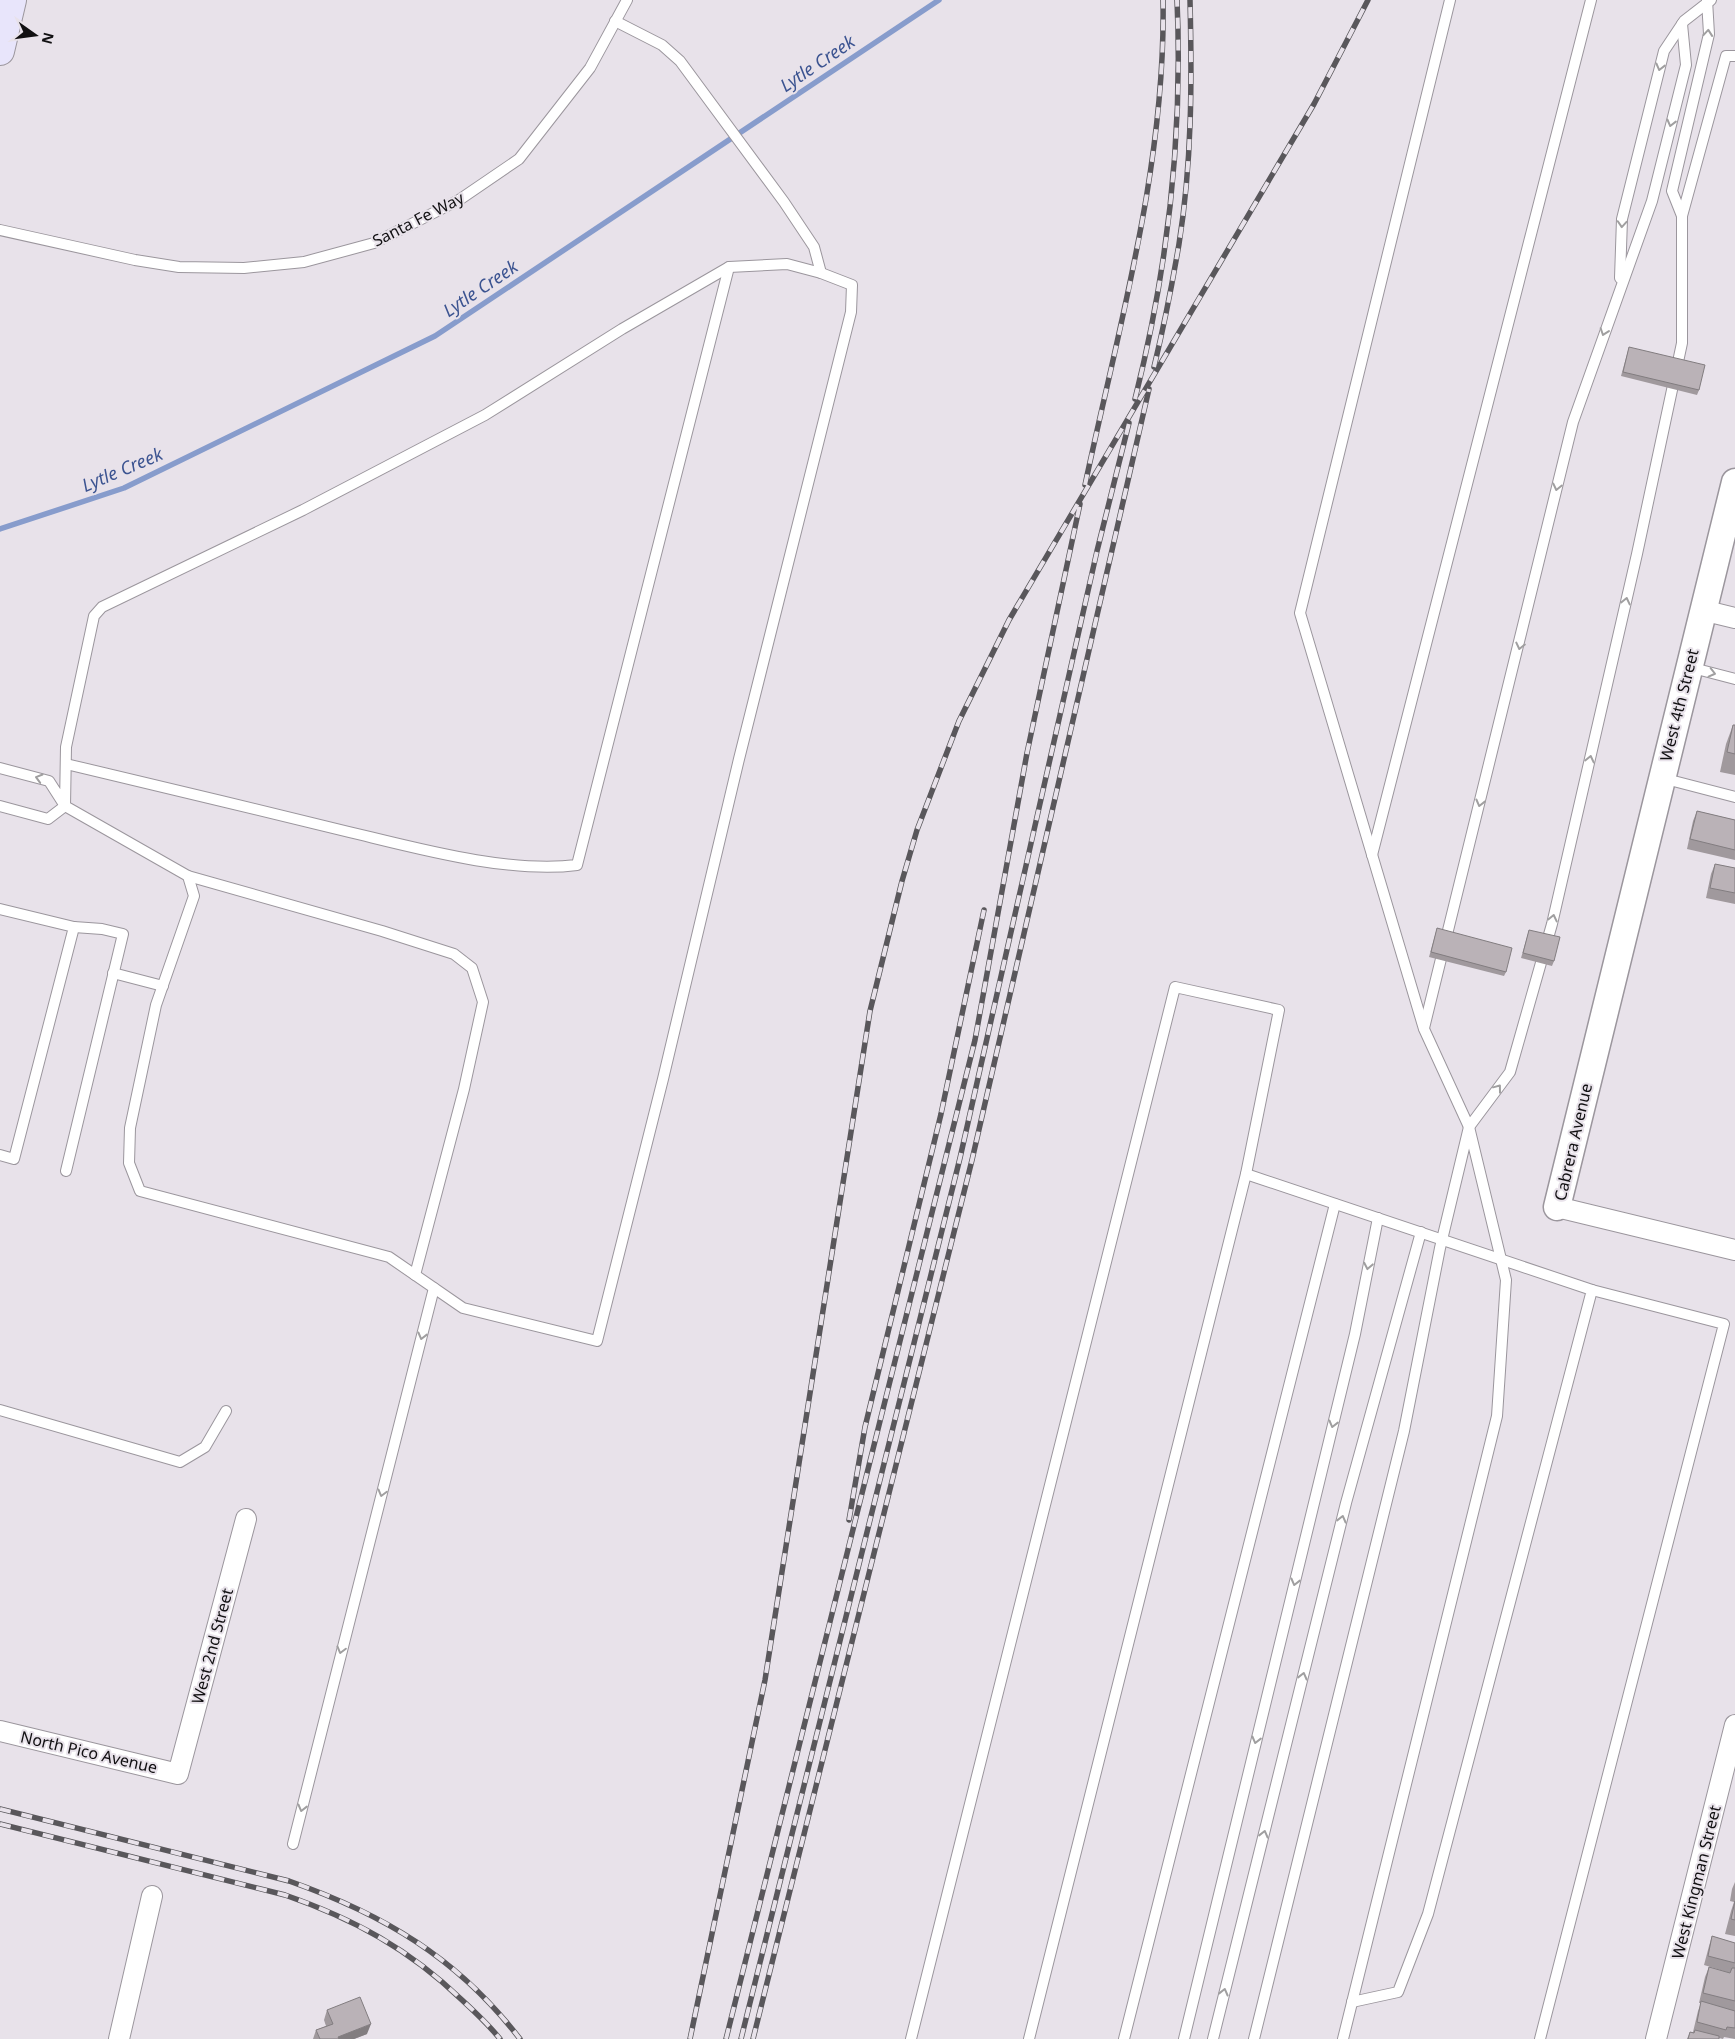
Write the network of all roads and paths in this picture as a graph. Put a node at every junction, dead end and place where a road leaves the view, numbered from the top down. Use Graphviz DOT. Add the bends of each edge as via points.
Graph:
graph roads {
  1 [pos="12,0"];
  2 [pos="627,0"];
  3 [pos="1450,0"];
  4 [pos="1591,0"];
  5 [pos="1709,0"];
  6 [pos="615,21"];
  7 [pos="1682,24"];
  8 [pos="0,51"];
  9 [pos="1735,56"];
  10 [pos="1682,216"];
  11 [pos="0,230"];
  12 [pos="729,267"];
  13 [pos="821,273"];
  14 [pos="1620,286"];
  15 [pos="1735,482"];
  16 [pos="1702,610"];
  17 [pos="1735,618"];
  18 [pos="1688,667"];
  19 [pos="1735,679"];
  20 [pos="66,764"];
  21 [pos="0,768"];
  22 [pos="1661,777"];
  23 [pos="1735,797"];
  24 [pos="0,806"];
  25 [pos="65,806"];
  26 [pos="1372,856"];
  27 [pos="188,876"];
  28 [pos="0,909"];
  29 [pos="74,927"];
  30 [pos="1624,928"];
  31 [pos="114,974"];
  32 [pos="163,986"];
  33 [pos="1424,1029"];
  34 [pos="1469,1127"];
  35 [pos="0,1155"];
  36 [pos="66,1171"];
  37 [pos="1246,1174"];
  38 [pos="1335,1204"];
  39 [pos="1557,1207"];
  40 [pos="1378,1218"];
  41 [pos="1421,1232"];
  42 [pos="1442,1239"];
  43 [pos="1735,1250"];
  44 [pos="1501,1259"];
  45 [pos="415,1275"];
  46 [pos="434,1288"];
  47 [pos="1592,1290"];
  48 [pos="0,1410"];
  49 [pos="226,1411"];
  50 [pos="246,1518"];
  51 [pos="1735,1725"];
  52 [pos="0,1731"];
  53 [pos="178,1774"];
  54 [pos="293,1844"];
  55 [pos="152,1896"];
  56 [pos="1352,2002"];
  57 [pos="120,2039"];
  58 [pos="911,2039"];
  59 [pos="1029,2039"];
  60 [pos="1124,2039"];
  61 [pos="1184,2039"];
  62 [pos="1213,2039"];
  63 [pos="1254,2039"];
  64 [pos="1343,2039"];
  65 [pos="1540,2039"];
  66 [pos="1656,2039"];
  1 -- 8 [label="main road"];
  2 -- 6 [label="lane, Santa Fe Way"];
  3 -- 26 [label="lane" via="1300,613"];
  4 -- 26 [label="lane"];
  5 -- 7 [label="lane"];
  10 -- 5 [label="lane, one-way" via="1672,191 1709,34"];
  6 -- 11 [label="lane, Santa Fe Way" via="590,68 519,159 459,200 374,243 304,262 244,268 179,267"];
  6 -- 13 [label="lane" via="662,45 680,61 814,247"];
  7 -- 14 [label="lane, one-way" via="1686,65 1652,201"];
  7 -- 14 [label="lane, one-way" via="1664,51 1622,219"];
  9 -- 10 [label="lane" via="1726,56"];
  34 -- 10 [label="lane, one-way" via="1510,1072 1552,924 1682,343"];
  12 -- 13 [label="lane" via="787,264"];
  12 -- 20 [label="lane" via="485,415 303,510 102,607 94,616 66,747"];
  12 -- 20 [label="lane" via="577,865 551,868 474,859"];
  13 -- 46 [label="lane" via="852,285 851,312 598,1341 463,1308"];
  14 -- 33 [label="lane, one-way" via="1573,422"];
  15 -- 16 [label="street, West 4th Street"];
  16 -- 17 [label="street"];
  16 -- 18 [label="street, West 4th Street"];
  18 -- 19 [label="lane, one-way"];
  18 -- 22 [label="street, West 4th Street"];
  20 -- 25 [label="lane"];
  25 -- 21 [label="lane, one-way" via="49,781"];
  22 -- 23 [label="lane"];
  22 -- 30 [label="street, West 4th Street"];
  24 -- 25 [label="lane" via="48,820"];
  25 -- 27 [label="lane"];
  26 -- 33 [label="lane"];
  27 -- 32 [label="lane" via="194,896"];
  27 -- 45 [label="lane" via="454,954 472,968 483,1002 464,1089"];
  28 -- 29 [label="lane"];
  29 -- 31 [label="lane" via="123,934"];
  29 -- 35 [label="lane" via="14,1159"];
  30 -- 39 [label="street, Cabrera Avenue"];
  31 -- 32 [label="lane"];
  31 -- 36 [label="lane"];
  32 -- 45 [label="lane" via="156,1005 130,1128 129,1163 140,1191 389,1257"];
  33 -- 34 [label="lane"];
  34 -- 42 [label="lane"];
  34 -- 44 [label="lane"];
  37 -- 38 [label="lane"];
  37 -- 58 [label="lane" via="1279,1010 1175,987"];
  37 -- 59 [label="lane"];
  38 -- 40 [label="lane"];
  38 -- 60 [label="lane"];
  39 -- 43 [label="street, Cabrera Avenue"];
  40 -- 41 [label="lane"];
  40 -- 61 [label="lane, one-way" via="1355,1334"];
  41 -- 42 [label="lane"];
  62 -- 41 [label="lane, one-way" via="1346,1503"];
  42 -- 44 [label="lane"];
  42 -- 63 [label="lane" via="1404,1431"];
  44 -- 47 [label="lane"];
  44 -- 56 [label="lane" via="1506,1280 1497,1416"];
  45 -- 46 [label="lane"];
  46 -- 54 [label="lane, one-way"];
  47 -- 56 [label="lane" via="1428,1914 1398,1992"];
  47 -- 65 [label="lane" via="1724,1324"];
  48 -- 49 [label="lane" via="180,1462 205,1447"];
  50 -- 53 [label="street, West 2nd Street"];
  51 -- 66 [label="street, West Kingman Street"];
  52 -- 53 [label="street, North Pico Avenue"];
  55 -- 57 [label="street"];
  56 -- 64 [label="lane"];
}
